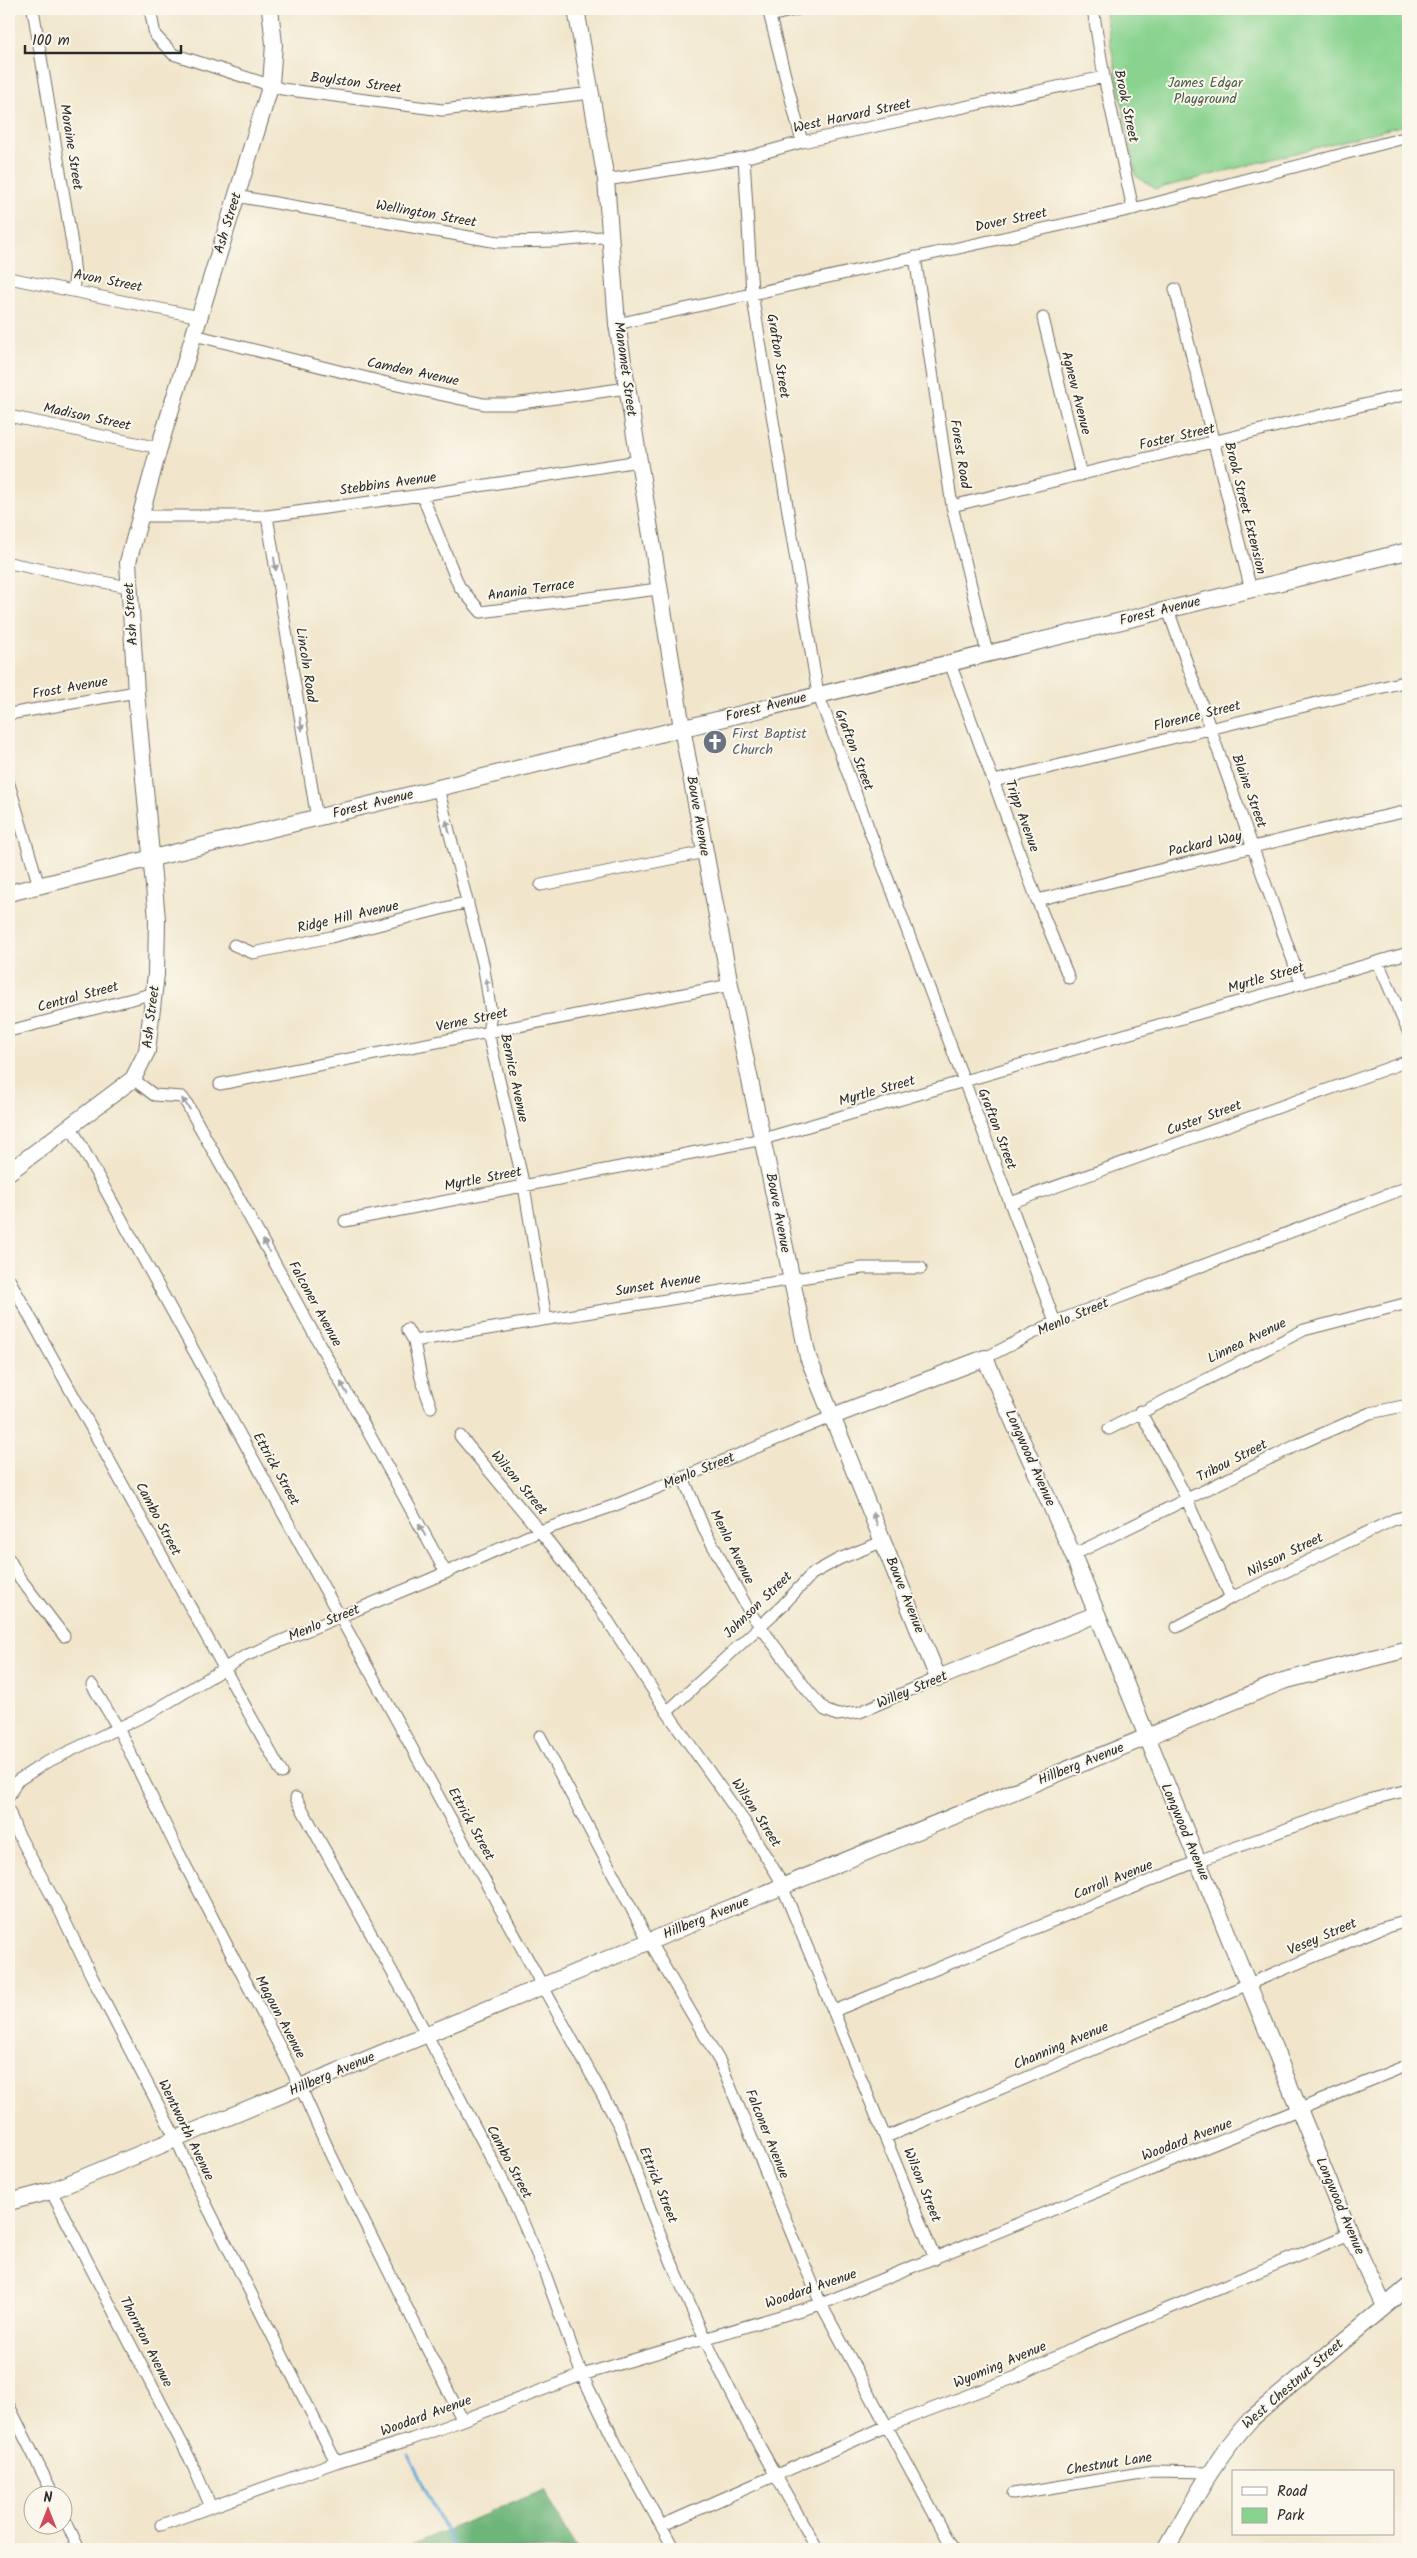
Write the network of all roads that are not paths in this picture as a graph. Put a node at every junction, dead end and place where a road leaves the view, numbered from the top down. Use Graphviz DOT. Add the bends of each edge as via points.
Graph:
graph roads {
  1 [pos="33,9"];
  2 [pos="150,9"];
  3 [pos="270,9"];
  4 [pos="576,9"];
  5 [pos="800,9"];
  6 [pos="1093,9"];
  7 [pos="769,12"];
  8 [pos="1104,77"];
  9 [pos="271,84"];
  10 [pos="592,93"];
  11 [pos="1408,137"];
  12 [pos="802,142"];
  13 [pos="744,158"];
  14 [pos="606,180"];
  15 [pos="236,196"];
  16 [pos="1133,209"];
  17 [pos="612,236"];
  18 [pos="915,257"];
  19 [pos="9,278"];
  20 [pos="1175,289"];
  21 [pos="73,290"];
  22 [pos="752,293"];
  23 [pos="200,317"];
  24 [pos="1043,318"];
  25 [pos="618,324"];
  26 [pos="194,335"];
  27 [pos="628,388"];
  28 [pos="1408,394"];
  29 [pos="9,416"];
  30 [pos="1214,444"];
  31 [pos="159,448"];
  32 [pos="639,461"];
  33 [pos="1081,474"];
  34 [pos="422,495"];
  35 [pos="952,506"];
  36 [pos="140,516"];
  37 [pos="267,516"];
  38 [pos="1408,551"];
  39 [pos="9,563"];
  40 [pos="128,587"];
  41 [pos="658,589"];
  42 [pos="1250,590"];
  43 [pos="1168,610"];
  44 [pos="987,653"];
  45 [pos="950,663"];
  46 [pos="1408,681"];
  47 [pos="136,692"];
  48 [pos="818,694"];
  49 [pos="9,714"];
  50 [pos="682,728"];
  51 [pos="1210,728"];
  52 [pos="994,781"];
  53 [pos="9,784"];
  54 [pos="438,788"];
  55 [pos="1408,811"];
  56 [pos="317,818"];
  57 [pos="1254,848"];
  58 [pos="705,852"];
  59 [pos="153,858"];
  60 [pos="541,885"];
  61 [pos="39,886"];
  62 [pos="9,894"];
  63 [pos="1037,900"];
  64 [pos="468,902"];
  65 [pos="234,945"];
  66 [pos="1408,953"];
  67 [pos="1378,962"];
  68 [pos="1069,978"];
  69 [pos="1301,983"];
  70 [pos="730,985"];
  71 [pos="155,993"];
  72 [pos="9,1031"];
  73 [pos="1408,1031"];
  74 [pos="488,1032"];
  75 [pos="1408,1061"];
  76 [pos="133,1080"];
  77 [pos="964,1083"];
  78 [pos="220,1084"];
  79 [pos="71,1127"];
  80 [pos="762,1139"];
  81 [pos="9,1172"];
  82 [pos="524,1186"];
  83 [pos="1408,1187"];
  84 [pos="1010,1203"];
  85 [pos="346,1221"];
  86 [pos="921,1268"];
  87 [pos="9,1279"];
  88 [pos="791,1279"];
  89 [pos="1408,1303"];
  90 [pos="546,1319"];
  91 [pos="1055,1322"];
  92 [pos="406,1329"];
  93 [pos="414,1341"];
  94 [pos="985,1358"];
  95 [pos="1408,1405"];
  96 [pos="431,1407"];
  97 [pos="1140,1411"];
  98 [pos="833,1416"];
  99 [pos="1109,1428"];
  100 [pos="460,1436"];
  101 [pos="683,1477"];
  102 [pos="1187,1500"];
  103 [pos="1408,1516"];
  104 [pos="540,1531"];
  105 [pos="884,1541"];
  106 [pos="1073,1555"];
  107 [pos="9,1559"];
  108 [pos="446,1573"];
  109 [pos="1231,1598"];
  110 [pos="1097,1614"];
  111 [pos="340,1616"];
  112 [pos="759,1627"];
  113 [pos="1177,1627"];
  114 [pos="64,1636"];
  115 [pos="1408,1649"];
  116 [pos="223,1667"];
  117 [pos="938,1678"];
  118 [pos="92,1685"];
  119 [pos="667,1712"];
  120 [pos="118,1728"];
  121 [pos="540,1736"];
  122 [pos="1146,1737"];
  123 [pos="282,1773"];
  124 [pos="1408,1790"];
  125 [pos="9,1794"];
  126 [pos="296,1798"];
  127 [pos="9,1811"];
  128 [pos="1198,1861"];
  129 [pos="784,1887"];
  130 [pos="1408,1921"];
  131 [pos="650,1941"];
  132 [pos="1248,1984"];
  133 [pos="544,1987"];
  134 [pos="834,2011"];
  135 [pos="427,2035"];
  136 [pos="1408,2065"];
  137 [pos="301,2088"];
  138 [pos="1300,2109"];
  139 [pos="886,2137"];
  140 [pos="176,2139"];
  141 [pos="51,2191"];
  142 [pos="9,2202"];
  143 [pos="1350,2234"];
  144 [pos="935,2259"];
  145 [pos="1408,2288"];
  146 [pos="821,2304"];
  147 [pos="1384,2306"];
  148 [pos="705,2337"];
  149 [pos="582,2375"];
  150 [pos="9,2406"];
  151 [pos="462,2419"];
  152 [pos="887,2426"];
  153 [pos="336,2462"];
  154 [pos="1210,2472"];
  155 [pos="776,2475"];
  156 [pos="49,2486"];
  157 [pos="1013,2494"];
  158 [pos="211,2507"];
  159 [pos="161,2525"];
  160 [pos="663,2525"];
  161 [pos="72,2534"];
  162 [pos="79,2549"];
  163 [pos="674,2549"];
  164 [pos="817,2549"];
  165 [pos="953,2549"];
  166 [pos="1166,2549"];
  1 -- 21 [label="street, Moraine Street" via="72,244"];
  2 -- 9 [label="street, Boylston Street" via="155,35 173,54"];
  3 -- 9 [label="street, Ash Street" via="274,44"];
  4 -- 10 [label="street, Manomet Street"];
  5 -- 7 [label="street"];
  6 -- 8 [label="street, Brook Street"];
  7 -- 12 [label="street"];
  8 -- 12 [label="street, West Harvard Street"];
  8 -- 16 [label="street, Brook Street"];
  9 -- 10 [label="street, Boylston Street" via="282,89 442,110"];
  9 -- 15 [label="street, Ash Street"];
  10 -- 14 [label="street, Manomet Street"];
  11 -- 16 [label="street, Dover Street"];
  12 -- 13 [label="street, West Harvard Street"];
  13 -- 14 [label="street, West Harvard Street"];
  13 -- 22 [label="street, Grafton Street"];
  14 -- 17 [label="street, Manomet Street"];
  15 -- 17 [label="street, Wellington Street" via="498,242"];
  15 -- 23 [label="street, Ash Street"];
  16 -- 18 [label="street, Dover Street"];
  17 -- 25 [label="street, Manomet Street"];
  18 -- 22 [label="street, Dover Street"];
  18 -- 35 [label="street, Forest Road"];
  19 -- 21 [label="street, Avon Street"];
  20 -- 30 [label="street, Brook Street Extension"];
  21 -- 23 [label="street, Avon Street"];
  22 -- 25 [label="street, Dover Street"];
  22 -- 48 [label="street, Grafton Street"];
  23 -- 26 [label="street, Ash Street"];
  24 -- 33 [label="street, Agnew Avenue"];
  25 -- 27 [label="street, Manomet Street"];
  26 -- 27 [label="street, Camden Avenue" via="484,404 514,404"];
  26 -- 31 [label="street, Ash Street"];
  27 -- 32 [label="street, Manomet Street"];
  28 -- 30 [label="street, Foster Street"];
  29 -- 31 [label="street, Madison Street"];
  30 -- 33 [label="street, Foster Street"];
  30 -- 42 [label="street, Brook Street Extension"];
  31 -- 36 [label="street, Ash Street"];
  32 -- 34 [label="street, Stebbins Avenue"];
  32 -- 41 [label="street, Manomet Street"];
  33 -- 35 [label="street, Foster Street"];
  34 -- 37 [label="street, Stebbins Avenue"];
  34 -- 41 [label="street, Anania Terrace" via="459,586 481,612"];
  35 -- 44 [label="street, Forest Road"];
  36 -- 37 [label="street, Stebbins Avenue"];
  36 -- 40 [label="street, Ash Street" via="128,562"];
  37 -- 56 [label="street, Lincoln Road, one-way"];
  38 -- 42 [label="street, Forest Avenue"];
  39 -- 40 [label="street"];
  40 -- 47 [label="street, Ash Street"];
  41 -- 50 [label="street, Manomet Street"];
  42 -- 43 [label="street, Forest Avenue"];
  43 -- 44 [label="street, Forest Avenue"];
  43 -- 51 [label="street, Blaine Street"];
  44 -- 45 [label="street, Forest Avenue"];
  45 -- 48 [label="street, Forest Avenue"];
  45 -- 52 [label="street, Tripp Avenue"];
  46 -- 51 [label="street, Florence Street"];
  47 -- 49 [label="street, Frost Avenue"];
  47 -- 59 [label="street, Ash Street"];
  48 -- 50 [label="street, Forest Avenue"];
  48 -- 77 [label="street, Grafton Street"];
  50 -- 54 [label="street, Forest Avenue"];
  50 -- 58 [label="street, Bouve Avenue"];
  51 -- 52 [label="street, Florence Street"];
  51 -- 57 [label="street, Blaine Street"];
  52 -- 63 [label="street, Tripp Avenue"];
  53 -- 61 [label="street"];
  54 -- 56 [label="street, Forest Avenue"];
  64 -- 54 [label="street, Bernice Avenue, one-way"];
  55 -- 57 [label="street, Packard Way"];
  56 -- 59 [label="street, Forest Avenue"];
  57 -- 63 [label="street, Packard Way"];
  57 -- 69 [label="street, Blaine Street"];
  58 -- 60 [label="street"];
  58 -- 70 [label="street, Bouve Avenue"];
  59 -- 61 [label="street, Forest Avenue"];
  59 -- 71 [label="street, Ash Street" via="157,935"];
  61 -- 62 [label="street, Forest Avenue"];
  63 -- 68 [label="street, Tripp Avenue"];
  64 -- 65 [label="street, Ridge Hill Avenue" via="253,953"];
  74 -- 64 [label="street, Bernice Avenue, one-way" via="491,1013"];
  66 -- 67 [label="street, Myrtle Street"];
  67 -- 69 [label="street, Myrtle Street"];
  67 -- 73 [label="street"];
  69 -- 77 [label="street, Myrtle Street"];
  70 -- 74 [label="street, Verne Street"];
  70 -- 80 [label="street, Bouve Avenue"];
  71 -- 72 [label="street, Central Street"];
  71 -- 76 [label="street, Ash Street" via="147,1051"];
  74 -- 78 [label="street, Verne Street"];
  74 -- 82 [label="street, Bernice Avenue"];
  75 -- 84 [label="street, Custer Street"];
  76 -- 79 [label="street, Ash Street"];
  108 -- 76 [label="street, Falconer Avenue, one-way" via="187,1104 182,1097 154,1095"];
  77 -- 80 [label="street, Myrtle Street"];
  77 -- 84 [label="street, Grafton Street"];
  79 -- 81 [label="street, Ash Street"];
  79 -- 111 [label="street, Ettrick Street"];
  80 -- 82 [label="street, Myrtle Street"];
  80 -- 88 [label="street, Bouve Avenue"];
  82 -- 85 [label="street, Myrtle Street"];
  82 -- 90 [label="street, Bernice Avenue"];
  83 -- 91 [label="street, Menlo Street"];
  84 -- 91 [label="street, Grafton Street"];
  86 -- 88 [label="street, Sunset Avenue" via="862,1268"];
  87 -- 116 [label="street, Cambo Street"];
  88 -- 90 [label="street, Sunset Avenue"];
  88 -- 98 [label="street, Bouve Avenue" via="808,1357"];
  89 -- 97 [label="street, Linnea Avenue" via="1304,1330"];
  90 -- 93 [label="street, Sunset Avenue"];
  91 -- 94 [label="street, Menlo Street"];
  92 -- 93 [label="street"];
  93 -- 96 [label="street"];
  94 -- 98 [label="street, Menlo Street"];
  94 -- 106 [label="street, Longwood Avenue"];
  95 -- 102 [label="street, Tribou Street" via="1370,1412"];
  97 -- 99 [label="street, Linnea Avenue"];
  97 -- 102 [label="street"];
  98 -- 101 [label="street, Menlo Street"];
  105 -- 98 [label="street, Bouve Avenue, one-way"];
  100 -- 104 [label="street, Wilson Street"];
  101 -- 104 [label="street, Menlo Street"];
  101 -- 112 [label="street, Menlo Avenue" via="713,1547"];
  102 -- 106 [label="street, Tribou Street"];
  102 -- 109 [label="street"];
  103 -- 109 [label="street, Nilsson Street" via="1395,1519"];
  104 -- 108 [label="street, Menlo Street"];
  104 -- 119 [label="street, Wilson Street" via="603,1613"];
  105 -- 112 [label="street, Johnson Street" via="812,1574"];
  105 -- 117 [label="street, Bouve Avenue"];
  106 -- 110 [label="street, Longwood Avenue"];
  107 -- 114 [label="street"];
  108 -- 111 [label="street, Menlo Street"];
  109 -- 113 [label="street, Nilsson Street"];
  110 -- 117 [label="street, Willey Street"];
  110 -- 122 [label="street, Longwood Avenue"];
  111 -- 116 [label="street, Menlo Street"];
  111 -- 133 [label="street, Ettrick Street"];
  112 -- 117 [label="street, Willey Street" via="808,1691 831,1714 844,1716 860,1712"];
  112 -- 119 [label="street, Johnson Street"];
  115 -- 122 [label="street, Hillberg Avenue" via="1283,1681"];
  116 -- 120 [label="street, Menlo Street" via="172,1701"];
  116 -- 123 [label="street, Cambo Street"];
  118 -- 120 [label="street, Magoun Avenue"];
  119 -- 129 [label="street, Wilson Street" via="744,1821"];
  120 -- 125 [label="street, Menlo Street" via="45,1763 18,1780"];
  120 -- 137 [label="street, Magoun Avenue" via="173,1842"];
  121 -- 131 [label="street, Falconer Avenue"];
  122 -- 128 [label="street, Longwood Avenue"];
  122 -- 129 [label="street, Hillberg Avenue"];
  124 -- 128 [label="street, Carroll Avenue" via="1364,1800"];
  126 -- 135 [label="street, Cambo Street"];
  127 -- 140 [label="street, Wentworth Avenue"];
  128 -- 132 [label="street, Longwood Avenue"];
  128 -- 134 [label="street, Carroll Avenue"];
  129 -- 131 [label="street, Hillberg Avenue"];
  129 -- 134 [label="street, Wilson Street"];
  130 -- 132 [label="street, Vesey Street" via="1379,1929"];
  131 -- 133 [label="street, Hillberg Avenue"];
  131 -- 146 [label="street, Falconer Avenue" via="728,2078"];
  132 -- 138 [label="street, Longwood Avenue"];
  132 -- 139 [label="street, Channing Avenue"];
  133 -- 135 [label="street, Hillberg Avenue"];
  133 -- 148 [label="street, Ettrick Street" via="620,2127"];
  134 -- 139 [label="street, Wilson Street"];
  135 -- 137 [label="street, Hillberg Avenue"];
  135 -- 149 [label="street, Cambo Street" via="514,2202 543,2268"];
  136 -- 138 [label="street, Woodard Avenue"];
  137 -- 140 [label="street, Hillberg Avenue"];
  137 -- 151 [label="street, Magoun Avenue" via="329,2152"];
  138 -- 143 [label="street, Longwood Avenue"];
  138 -- 144 [label="street, Woodard Avenue"];
  139 -- 144 [label="street, Wilson Street"];
  140 -- 141 [label="street, Hillberg Avenue"];
  140 -- 153 [label="street, Wentworth Avenue" via="204,2202"];
  141 -- 142 [label="street, Hillberg Avenue"];
  141 -- 158 [label="street, Thornton Avenue" via="186,2451"];
  143 -- 147 [label="street, Longwood Avenue"];
  143 -- 152 [label="street, Wyoming Avenue" via="1082,2344 1016,2377"];
  144 -- 146 [label="street, Woodard Avenue"];
  145 -- 147 [label="street, West Chestnut Street"];
  146 -- 148 [label="street, Woodard Avenue"];
  146 -- 152 [label="street, Falconer Avenue"];
  147 -- 154 [label="street, West Chestnut Street" via="1251,2419"];
  148 -- 149 [label="street, Woodard Avenue"];
  148 -- 155 [label="street, Ettrick Street" via="745,2422"];
  149 -- 151 [label="street, Woodard Avenue"];
  149 -- 160 [label="street, Cambo Street" via="619,2450"];
  150 -- 156 [label="street"];
  151 -- 153 [label="street, Woodard Avenue" via="412,2439"];
  152 -- 155 [label="street, Wyoming Avenue"];
  152 -- 165 [label="street, Falconer Avenue"];
  153 -- 158 [label="street, Woodard Avenue"];
  154 -- 157 [label="street, Chestnut Lane" via="1153,2472"];
  154 -- 166 [label="street, West Chestnut Street"];
  155 -- 160 [label="street, Wyoming Avenue"];
  155 -- 164 [label="street, Ettrick Street"];
  158 -- 159 [label="street, Woodard Avenue"];
  160 -- 163 [label="street, Cambo Street"];
  161 -- 162 [label="street"];
}
